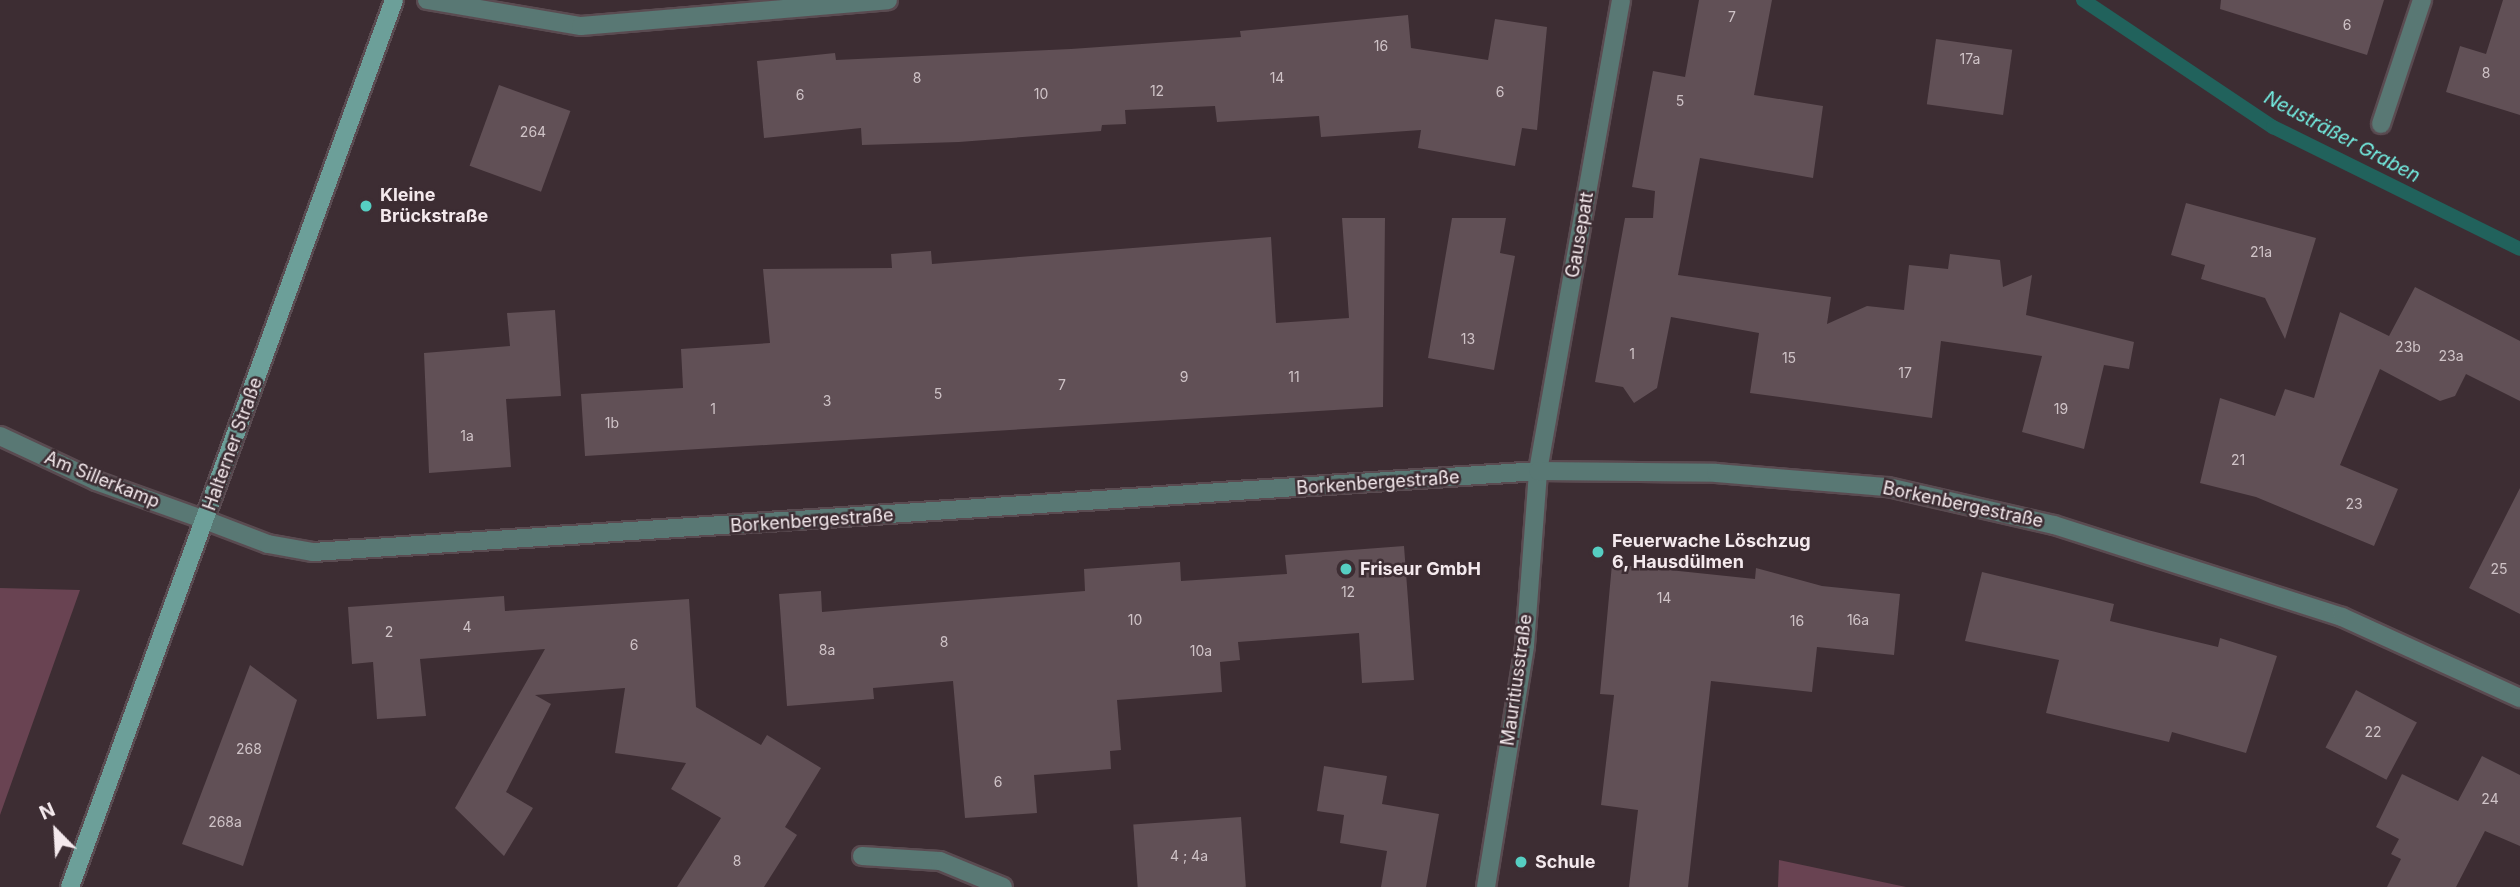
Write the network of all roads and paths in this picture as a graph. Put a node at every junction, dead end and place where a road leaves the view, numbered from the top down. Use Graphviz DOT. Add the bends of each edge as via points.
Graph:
graph roads {
  1 [pos="394,0"];
  2 [pos="427,0"];
  3 [pos="888,0"];
  4 [pos="1621,0"];
  5 [pos="2422,0"];
  6 [pos="2381,124"];
  7 [pos="0,436"];
  8 [pos="1538,471"];
  9 [pos="205,520"];
  10 [pos="2520,698"];
  11 [pos="862,856"];
  12 [pos="70,887"];
  13 [pos="1003,887"];
  14 [pos="1486,887"];
  1 -- 9 [label="main road, Halterner Straße"];
  2 -- 3 [label="street" via="581,26"];
  4 -- 8 [label="street, Gausepatt"];
  5 -- 6 [label="street"];
  7 -- 9 [label="street, Am Sillerkamp" via="96,481"];
  8 -- 9 [label="street, Borkenbergestraße" via="313,552 268,544"];
  8 -- 10 [label="street, Borkenbergestraße" via="1716,473 1888,487 2054,525 2342,617"];
  8 -- 14 [label="street, Mauritiusstraße" via="1525,645"];
  9 -- 12 [label="main road, Halterner Straße"];
  11 -- 13 [label="street" via="940,861"];
}
